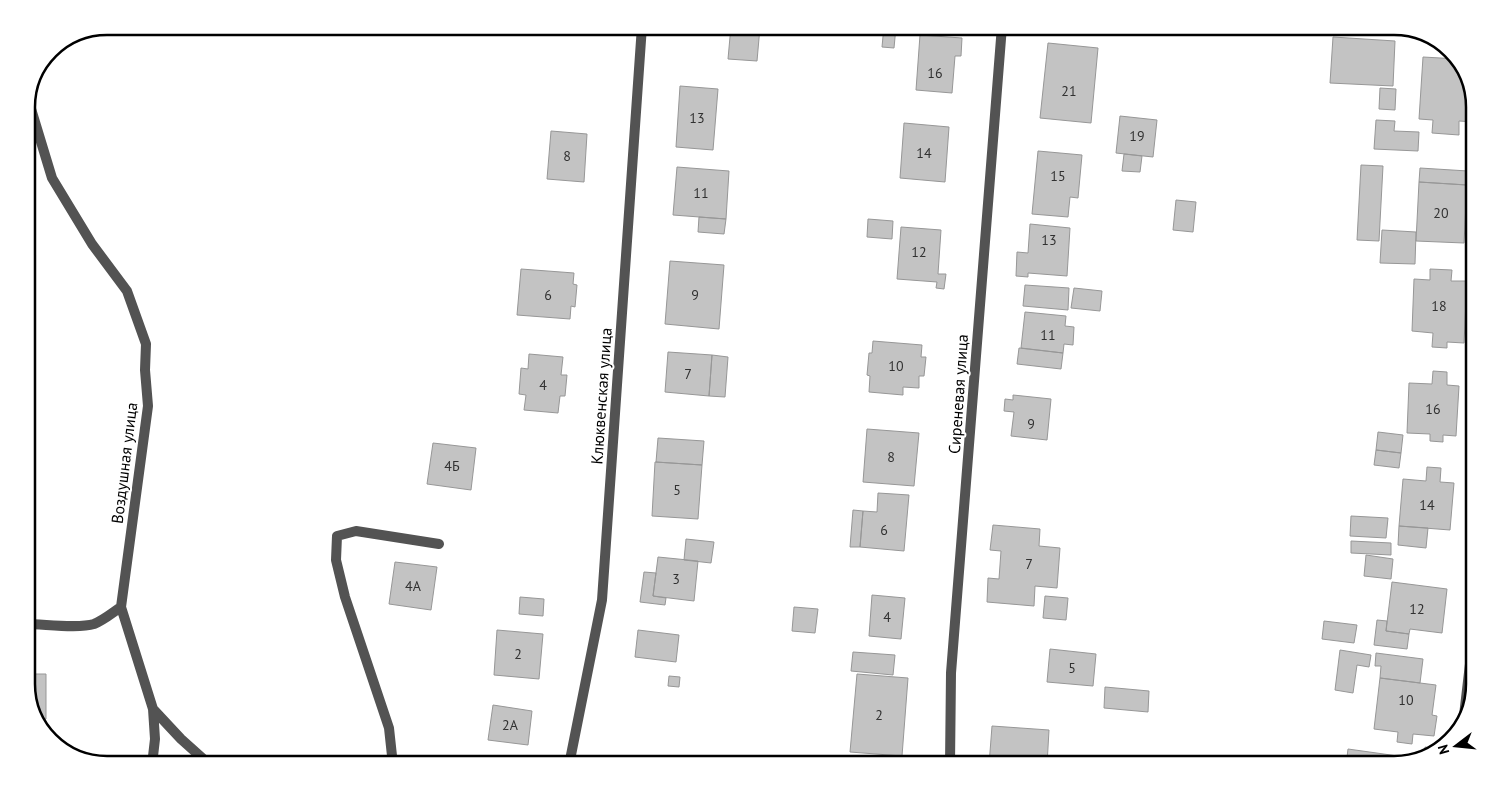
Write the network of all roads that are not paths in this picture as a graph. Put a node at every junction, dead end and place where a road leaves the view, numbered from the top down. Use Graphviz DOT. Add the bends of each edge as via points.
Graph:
graph roads {
  1 [pos="641,35"];
  2 [pos="1001,35"];
  3 [pos="35,122"];
  4 [pos="439,544"];
  5 [pos="121,607"];
  6 [pos="35,624"];
  7 [pos="153,709"];
  8 [pos="153,756"];
  9 [pos="200,756"];
  10 [pos="392,756"];
  11 [pos="571,756"];
  12 [pos="950,756"];
  1 -- 11 [label="street, Клюквенская улица" via="602,600"];
  2 -- 12 [label="street, Сиреневая улица" via="951,673"];
  3 -- 5 [label="street, Воздушная улица" via="52,178 92,244 127,291 146,344 148,406"];
  4 -- 10 [label="street" via="356,531 338,536 336,560 345,597 388,728"];
  5 -- 6 [label="street" via="92,625"];
  5 -- 7 [label="street, Воздушная улица"];
  7 -- 8 [label="street, Воздушная улица"];
  7 -- 9 [label="street"];
}
